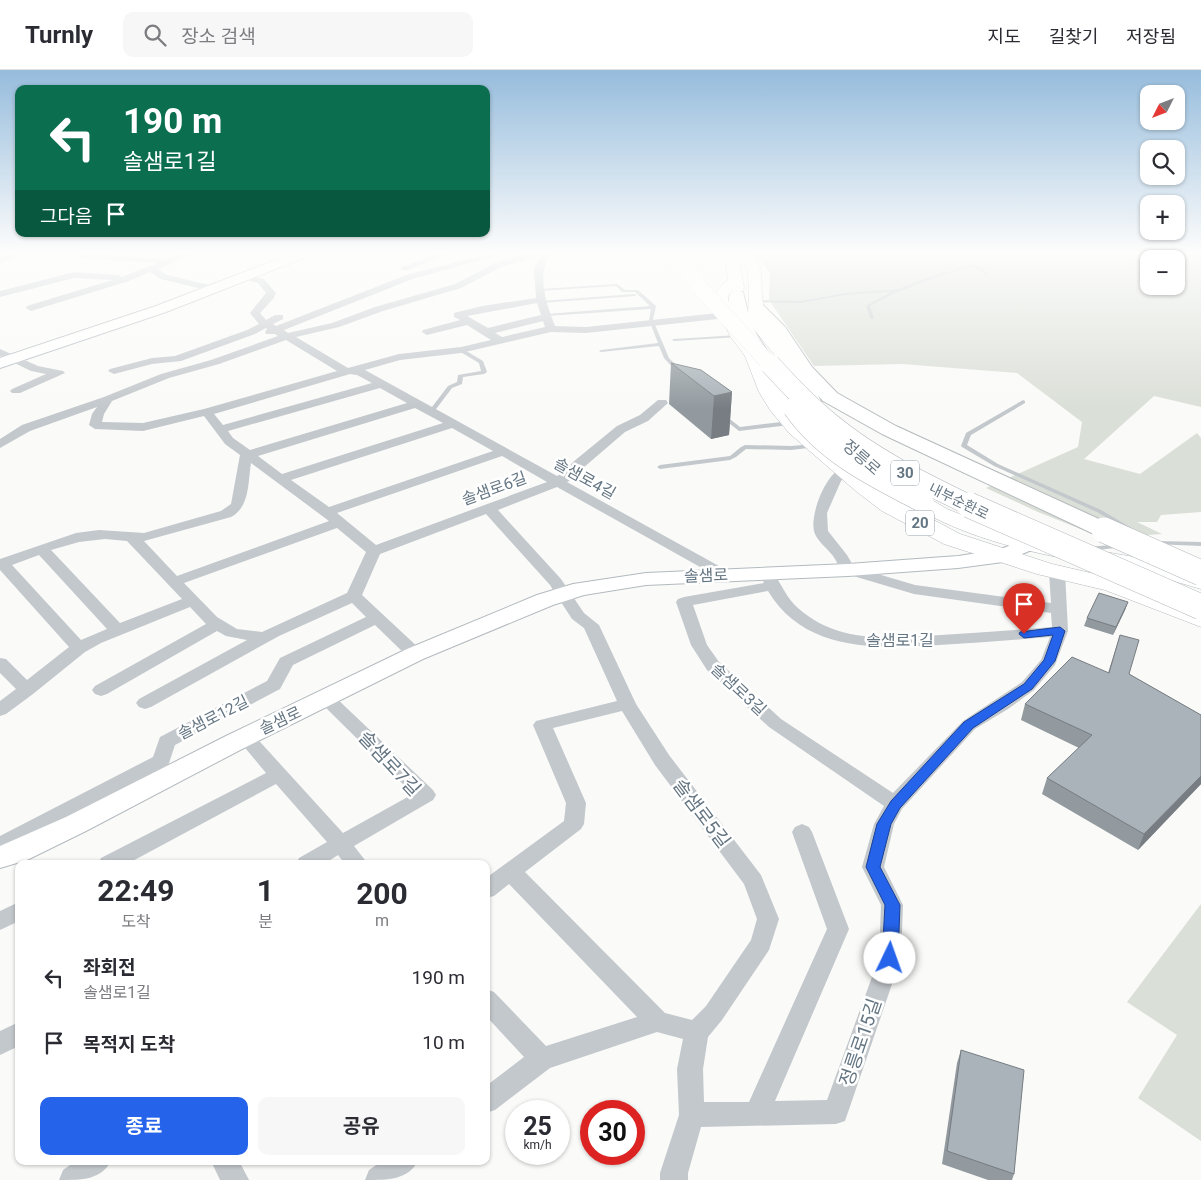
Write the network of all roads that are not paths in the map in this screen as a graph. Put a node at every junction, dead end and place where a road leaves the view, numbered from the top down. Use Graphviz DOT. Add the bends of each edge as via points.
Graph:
graph roads {
  1 [pos="41,305"];
  2 [pos="173,305"];
  3 [pos="262,305"];
  4 [pos="310,305"];
  5 [pos="342,305"];
  6 [pos="394,305"];
  7 [pos="502,305"];
  8 [pos="542,305"];
  9 [pos="652,305"];
  10 [pos="715,305"];
  11 [pos="718,305"];
  12 [pos="732,305"];
  13 [pos="732,305"];
  14 [pos="737,305"];
  15 [pos="756,305"];
  16 [pos="759,305"];
  17 [pos="870,305"];
  18 [pos="654,307"];
  19 [pos="31,308"];
  20 [pos="546,316"];
  21 [pos="872,318"];
  22 [pos="469,321"];
  23 [pos="653,322"];
  24 [pos="264,323"];
  25 [pos="550,329"];
  26 [pos="274,331"];
  27 [pos="486,332"];
  28 [pos="738,336"];
  29 [pos="285,337"];
  30 [pos="501,340"];
  31 [pos="674,340"];
  32 [pos="661,344"];
  33 [pos="459,350"];
  34 [pos="601,351"];
  35 [pos="0,352"];
  36 [pos="0,357"];
  37 [pos="15,358"];
  38 [pos="0,363"];
  39 [pos="114,371"];
  40 [pos="345,371"];
  41 [pos="166,376"];
  42 [pos="684,376"];
  43 [pos="378,385"];
  44 [pos="16,391"];
  45 [pos="108,399"];
  46 [pos="1022,402"];
  47 [pos="662,403"];
  48 [pos="412,405"];
  49 [pos="717,411"];
  50 [pos="207,412"];
  51 [pos="431,412"];
  52 [pos="786,416"];
  53 [pos="452,424"];
  54 [pos="219,430"];
  55 [pos="0,444"];
  56 [pos="815,446"];
  57 [pos="502,452"];
  58 [pos="246,455"];
  59 [pos="660,467"];
  60 [pos="844,470"];
  61 [pos="282,478"];
  62 [pos="556,482"];
  63 [pos="488,508"];
  64 [pos="327,512"];
  65 [pos="339,522"];
  66 [pos="1137,534"];
  67 [pos="133,539"];
  68 [pos="1144,539"];
  69 [pos="1150,544"];
  70 [pos="1201,544"];
  71 [pos="1027,545"];
  72 [pos="43,550"];
  73 [pos="374,551"];
  74 [pos="1003,556"];
  75 [pos="1059,561"];
  76 [pos="1,564"];
  77 [pos="848,570"];
  78 [pos="1201,573"];
  79 [pos="723,574"];
  80 [pos="769,580"];
  81 [pos="174,582"];
  82 [pos="1201,583"];
  83 [pos="1201,593"];
  84 [pos="564,594"];
  85 [pos="354,596"];
  86 [pos="192,600"];
  87 [pos="1201,607"];
  88 [pos="1059,609"];
  89 [pos="376,618"];
  90 [pos="1201,620"];
  91 [pos="217,624"];
  92 [pos="1201,625"];
  93 [pos="117,630"];
  94 [pos="1060,631"];
  95 [pos="266,638"];
  96 [pos="79,648"];
  97 [pos="415,654"];
  98 [pos="0,663"];
  99 [pos="27,690"];
  100 [pos="101,690"];
  101 [pos="326,698"];
  102 [pos="146,703"];
  103 [pos="627,704"];
  104 [pos="0,710"];
  105 [pos="245,737"];
  106 [pos="278,775"];
  107 [pos="896,804"];
  108 [pos="802,832"];
  109 [pos="339,844"];
  110 [pos="9,853"];
  111 [pos="116,860"];
  112 [pos="313,860"];
  113 [pos="354,860"];
  114 [pos="512,872"];
  115 [pos="490,887"];
  116 [pos="15,913"];
  117 [pos="0,921"];
  118 [pos="490,1003"];
  119 [pos="657,1021"];
  120 [pos="696,1032"];
  121 [pos="15,1035"];
  122 [pos="0,1044"];
  123 [pos="542,1059"];
  124 [pos="490,1097"];
  125 [pos="836,1112"];
  126 [pos="756,1114"];
  127 [pos="692,1116"];
  128 [pos="93,1165"];
  129 [pos="227,1165"];
  130 [pos="400,1165"];
  131 [pos="73,1180"];
  132 [pos="236,1180"];
  133 [pos="380,1180"];
  134 [pos="674,1180"];
  1 -- 19 [label="street"];
  2 -- 37 [label="main road"];
  3 -- 24 [label="street" via="255,313"];
  4 -- 24 [label="street"];
  5 -- 26 [label="street"];
  6 -- 29 [label="street" via="335,325"];
  7 -- 22 [label="street" via="458,314"];
  8 -- 20 [label="street"];
  9 -- 18 [label="lane"];
  10 -- 87 [label="highway, 내부순환로 / 30, bridge" via="794,390 850,439 957,502 1141,578"];
  11 -- 23 [label="street" via="678,320"];
  12 -- 83 [label="highway, 내부순환로 / 30" via="818,399 872,438 968,495"];
  13 -- 28 [label="main road, 정릉로 / 20"];
  14 -- 52 [label="highway"];
  15 -- 16 [label="lane"];
  15 -- 71 [label="main road, 정릉로 / 20" via="755,321 799,374 822,420 873,468 920,503 972,528"];
  15 -- 78 [label="highway, bridge" via="830,397 889,430"];
  17 -- 21 [label="lane" via="868,306"];
  18 -- 20 [label="lane"];
  18 -- 23 [label="lane"];
  20 -- 25 [label="street"];
  20 -- 27 [label="street"];
  22 -- 27 [label="street"];
  22 -- 33 [label="street" via="424,330"];
  23 -- 25 [label="street" via="586,330"];
  23 -- 32 [label="lane"];
  24 -- 26 [label="street"];
  24 -- 39 [label="street" via="251,332 177,359 152,361"];
  25 -- 30 [label="street"];
  26 -- 29 [label="street"];
  26 -- 41 [label="street"];
  27 -- 30 [label="street"];
  28 -- 31 [label="lane"];
  28 -- 52 [label="main road, 정릉로 / 20" via="753,356 778,410"];
  29 -- 40 [label="street"];
  29 -- 41 [label="street"];
  30 -- 33 [label="street"];
  32 -- 34 [label="lane"];
  32 -- 42 [label="lane"];
  33 -- 40 [label="street" via="400,357"];
  33 -- 51 [label="lane" via="481,362 484,372 460,376 460,383 450,387"];
  35 -- 37 [label="street"];
  36 -- 37 [label="street"];
  37 -- 38 [label="main road"];
  37 -- 44 [label="street" via="35,369 59,373"];
  40 -- 50 [label="street"];
  40 -- 51 [label="street, 솔샘로4길" via="360,372"];
  41 -- 45 [label="street"];
  43 -- 54 [label="street"];
  45 -- 50 [label="street" via="95,425 143,427"];
  45 -- 55 [label="street" via="26,428"];
  46 -- 66 [label="lane" via="968,434 964,446 996,465 1100,511"];
  47 -- 62 [label="street, 솔샘로6길" via="644,418 621,429 569,475"];
  48 -- 58 [label="street"];
  49 -- 52 [label="lane" via="739,429"];
  50 -- 54 [label="street"];
  51 -- 53 [label="street, 솔샘로4길"];
  52 -- 56 [label="main road, 정릉로 / 20"];
  52 -- 92 [label="highway, bridge" via="799,418 822,441 894,488 1118,584"];
  53 -- 57 [label="street, 솔샘로4길"];
  53 -- 61 [label="street"];
  54 -- 58 [label="street"];
  56 -- 59 [label="lane, 정릉로" via="745,447 730,458"];
  56 -- 60 [label="main road, 정릉로 / 20"];
  57 -- 62 [label="street, 솔샘로4길"];
  57 -- 64 [label="street, 솔샘로6길"];
  58 -- 61 [label="street"];
  58 -- 67 [label="street" via="238,504 234,510 164,533"];
  60 -- 74 [label="main road, 정릉로 / 20" via="864,488 924,525"];
  60 -- 77 [label="street" via="835,479 820,513 821,532"];
  61 -- 64 [label="street"];
  62 -- 63 [label="street, 솔샘로6길"];
  62 -- 79 [label="street, 솔샘로4길"];
  63 -- 73 [label="street, 솔샘로6길"];
  63 -- 84 [label="street"];
  64 -- 65 [label="street"];
  65 -- 73 [label="street"];
  65 -- 81 [label="street"];
  67 -- 72 [label="street" via="100,534 80,537"];
  67 -- 81 [label="street"];
  68 -- 69 [label="lane"];
  69 -- 70 [label="lane"];
  69 -- 75 [label="lane"];
  71 -- 74 [label="main road, 솔샘로"];
  71 -- 75 [label="main road, 정릉로 / 20"];
  72 -- 76 [label="street"];
  72 -- 93 [label="street"];
  73 -- 85 [label="street"];
  74 -- 75 [label="main road, 정릉로 / 20"];
  74 -- 77 [label="main road, 솔샘로"];
  75 -- 82 [label="main road, 정릉로 / 20" via="1146,566"];
  75 -- 88 [label="street, 정릉로15길"];
  75 -- 90 [label="main road, 정릉로 / 20"];
  76 -- 96 [label="street"];
  77 -- 80 [label="main road, 솔샘로"];
  77 -- 88 [label="street" via="914,589"];
  79 -- 80 [label="main road, 솔샘로"];
  79 -- 84 [label="main road, 솔샘로" via="646,579"];
  80 -- 94 [label="street, 솔샘로1길" via="784,606 818,628 848,638 880,643"];
  80 -- 107 [label="street, 솔샘로3길" via="684,602 699,645 713,666 775,723"];
  81 -- 86 [label="street"];
  84 -- 97 [label="main road, 솔샘로"];
  84 -- 103 [label="street, 솔샘로5길" via="578,616 591,625"];
  85 -- 89 [label="street"];
  85 -- 95 [label="street"];
  86 -- 91 [label="street"];
  86 -- 93 [label="street"];
  88 -- 94 [label="street, 정릉로15길"];
  89 -- 97 [label="street"];
  89 -- 110 [label="street, 솔샘로12길" via="286,662 274,685 167,741 161,761"];
  91 -- 95 [label="street" via="232,633"];
  91 -- 100 [label="street"];
  93 -- 96 [label="street"];
  94 -- 107 [label="street, 정릉로15길" via="1049,661 1028,686 969,725"];
  95 -- 102 [label="street"];
  96 -- 99 [label="street"];
  97 -- 101 [label="main road, 솔샘로"];
  98 -- 99 [label="street"];
  99 -- 104 [label="street"];
  101 -- 105 [label="main road, 솔샘로"];
  101 -- 109 [label="street, 솔샘로7길" via="426,795"];
  103 -- 114 [label="street" via="542,725 576,803 574,824"];
  103 -- 120 [label="street, 솔샘로5길" via="662,760 753,881 768,919 761,943 714,1013"];
  105 -- 106 [label="street"];
  105 -- 110 [label="main road, 솔샘로" via="76,824"];
  106 -- 109 [label="street"];
  106 -- 111 [label="street"];
  107 -- 125 [label="street, 정릉로15길" via="884,824 873,867 892,905 890,958"];
  108 -- 126 [label="street" via="838,929"];
  109 -- 112 [label="street, 솔샘로7길"];
  109 -- 113 [label="street"];
  114 -- 115 [label="street"];
  114 -- 119 [label="street"];
  116 -- 117 [label="street"];
  118 -- 123 [label="street"];
  119 -- 120 [label="street"];
  119 -- 123 [label="street"];
  120 -- 127 [label="street" via="690,1069"];
  121 -- 122 [label="street"];
  123 -- 124 [label="street"];
  125 -- 126 [label="street"];
  126 -- 127 [label="street"];
  127 -- 134 [label="street"];
  128 -- 131 [label="street"];
  129 -- 132 [label="street"];
  130 -- 133 [label="street"];
}
